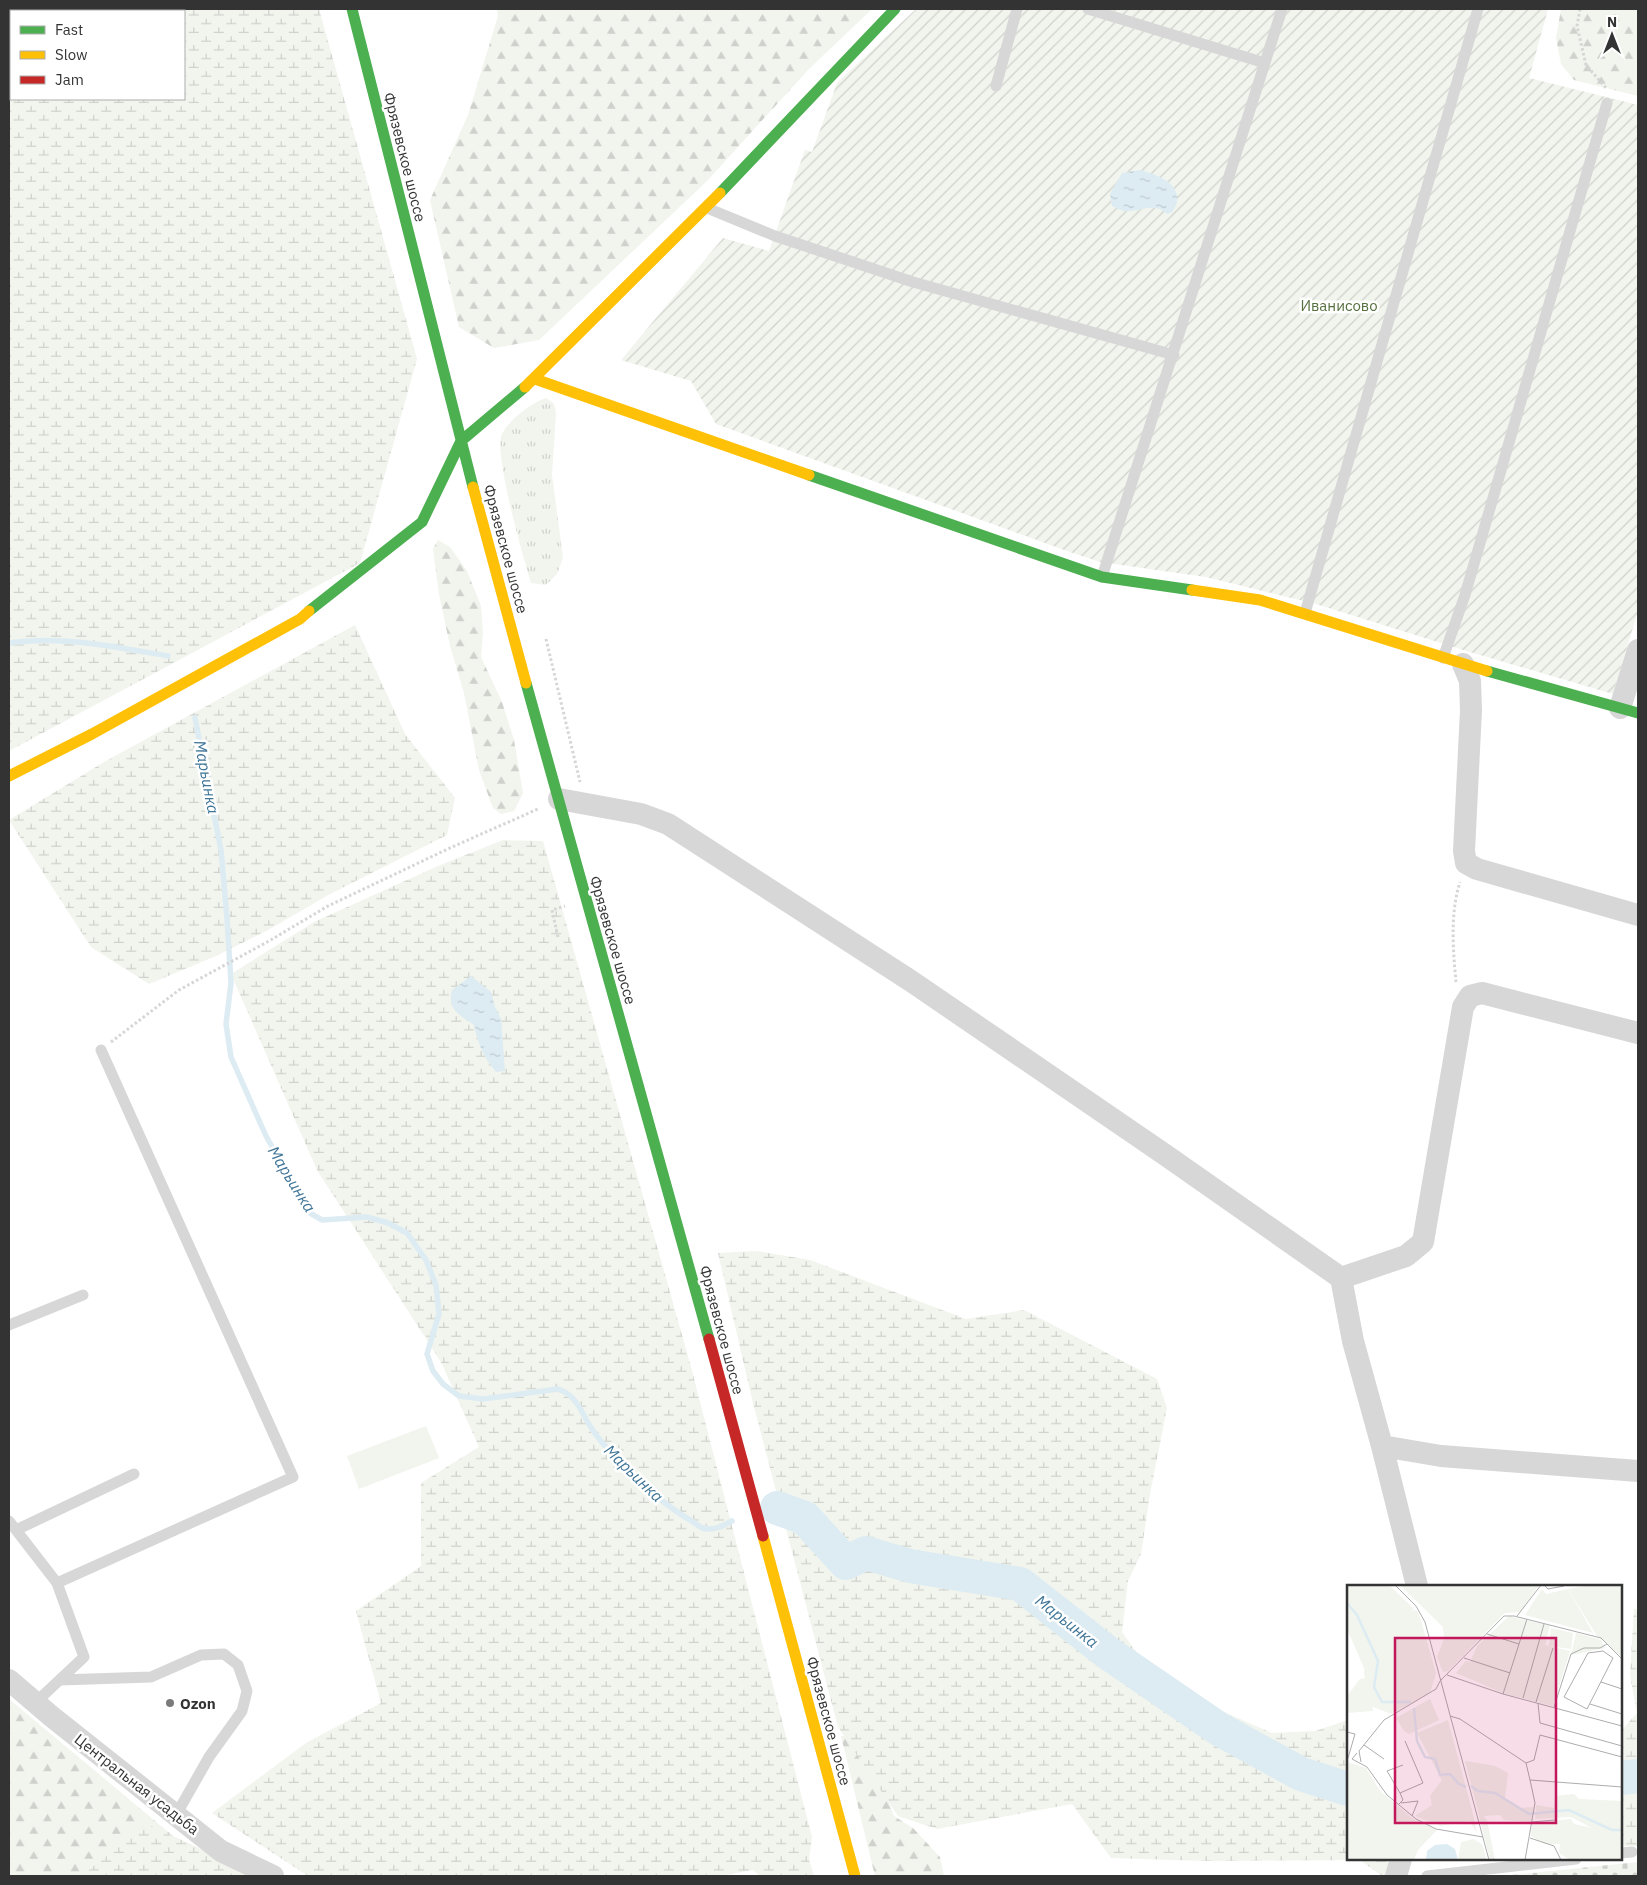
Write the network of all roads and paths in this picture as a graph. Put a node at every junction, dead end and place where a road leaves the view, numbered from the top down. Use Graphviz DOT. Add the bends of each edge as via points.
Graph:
graph roads {
  1 [pos="352,9"];
  2 [pos="895,9"];
  3 [pos="1018,9"];
  4 [pos="1088,9"];
  5 [pos="1282,9"];
  6 [pos="1478,9"];
  7 [pos="1580,9"];
  8 [pos="1265,63"];
  9 [pos="996,86"];
  10 [pos="1609,98"];
  11 [pos="706,208"];
  12 [pos="1174,355"];
  13 [pos="535,378"];
  14 [pos="461,441"];
  15 [pos="1102,577"];
  16 [pos="1305,613"];
  17 [pos="546,639"];
  18 [pos="1638,650"];
  19 [pos="1453,661"];
  20 [pos="556,684"];
  21 [pos="1629,711"];
  22 [pos="9,776"];
  23 [pos="559,799"];
  24 [pos="538,809"];
  25 [pos="1466,863"];
  26 [pos="565,906"];
  27 [pos="1638,915"];
  28 [pos="558,937"];
  29 [pos="1463,1007"];
  30 [pos="1638,1033"];
  31 [pos="101,1050"];
  32 [pos="1341,1278"];
  33 [pos="82,1296"];
  34 [pos="9,1325"];
  35 [pos="1382,1446"];
  36 [pos="1638,1470"];
  37 [pos="134,1474"];
  38 [pos="12,1525"];
  39 [pos="57,1583"];
  40 [pos="1417,1585"];
  41 [pos="9,1680"];
  42 [pos="60,1680"];
  43 [pos="35,1702"];
  44 [pos="176,1815"];
  45 [pos="1401,1860"];
  46 [pos="1567,1860"];
  47 [pos="273,1876"];
  48 [pos="855,1876"];
  49 [pos="1396,1876"];
  50 [pos="1427,1876"];
  1 -- 14 [label="main road, Фрязевское шоссе"];
  2 -- 11 [label="main road"];
  3 -- 9 [label="lane"];
  4 -- 8 [label="lane"];
  5 -- 8 [label="lane"];
  6 -- 16 [label="lane"];
  7 -- 10 [label="path" via="1577,26 1586,65"];
  8 -- 12 [label="lane"];
  10 -- 19 [label="lane" via="1465,596"];
  11 -- 12 [label="lane" via="775,236 913,282"];
  11 -- 13 [label="main road"];
  12 -- 15 [label="lane"];
  13 -- 14 [label="main road"];
  13 -- 15 [label="main road"];
  14 -- 22 [label="main road" via="422,522 300,619"];
  14 -- 23 [label="main road, Фрязевское шоссе"];
  15 -- 16 [label="main road" via="1260,600"];
  16 -- 19 [label="main road"];
  17 -- 20 [label="path"];
  18 -- 21 [label="street"];
  19 -- 21 [label="main road"];
  19 -- 25 [label="street" via="1470,681"];
  23 -- 32 [label="street" via="640,814 668,824 911,981"];
  23 -- 48 [label="main road, Фрязевское шоссе"];
  24 -- 31 [label="path" via="328,906 178,990"];
  25 -- 27 [label="street" via="1477,869"];
  25 -- 29 [label="path" via="1456,895 1453,951 1456,983"];
  26 -- 28 [label="path" via="552,910"];
  29 -- 30 [label="street" via="1470,996 1482,994"];
  29 -- 32 [label="street" via="1423,1242 1406,1256"];
  31 -- 39 [label="lane" via="293,1478"];
  32 -- 35 [label="street"];
  33 -- 34 [label="lane"];
  35 -- 36 [label="street" via="1441,1456"];
  35 -- 40 [label="street"];
  37 -- 38 [label="lane"];
  38 -- 39 [label="lane"];
  39 -- 42 [label="lane" via="84,1657"];
  41 -- 43 [label="street, Центральная усадьба"];
  42 -- 43 [label="lane"];
  42 -- 44 [label="lane" via="151,1677 201,1656 224,1654 238,1665 246,1691 242,1711 209,1757"];
  43 -- 44 [label="street, Центральная усадьба"];
  44 -- 47 [label="street, Центральная усадьба" via="221,1850"];
  45 -- 49 [label="street"];
  46 -- 50 [label="lane"];
}
